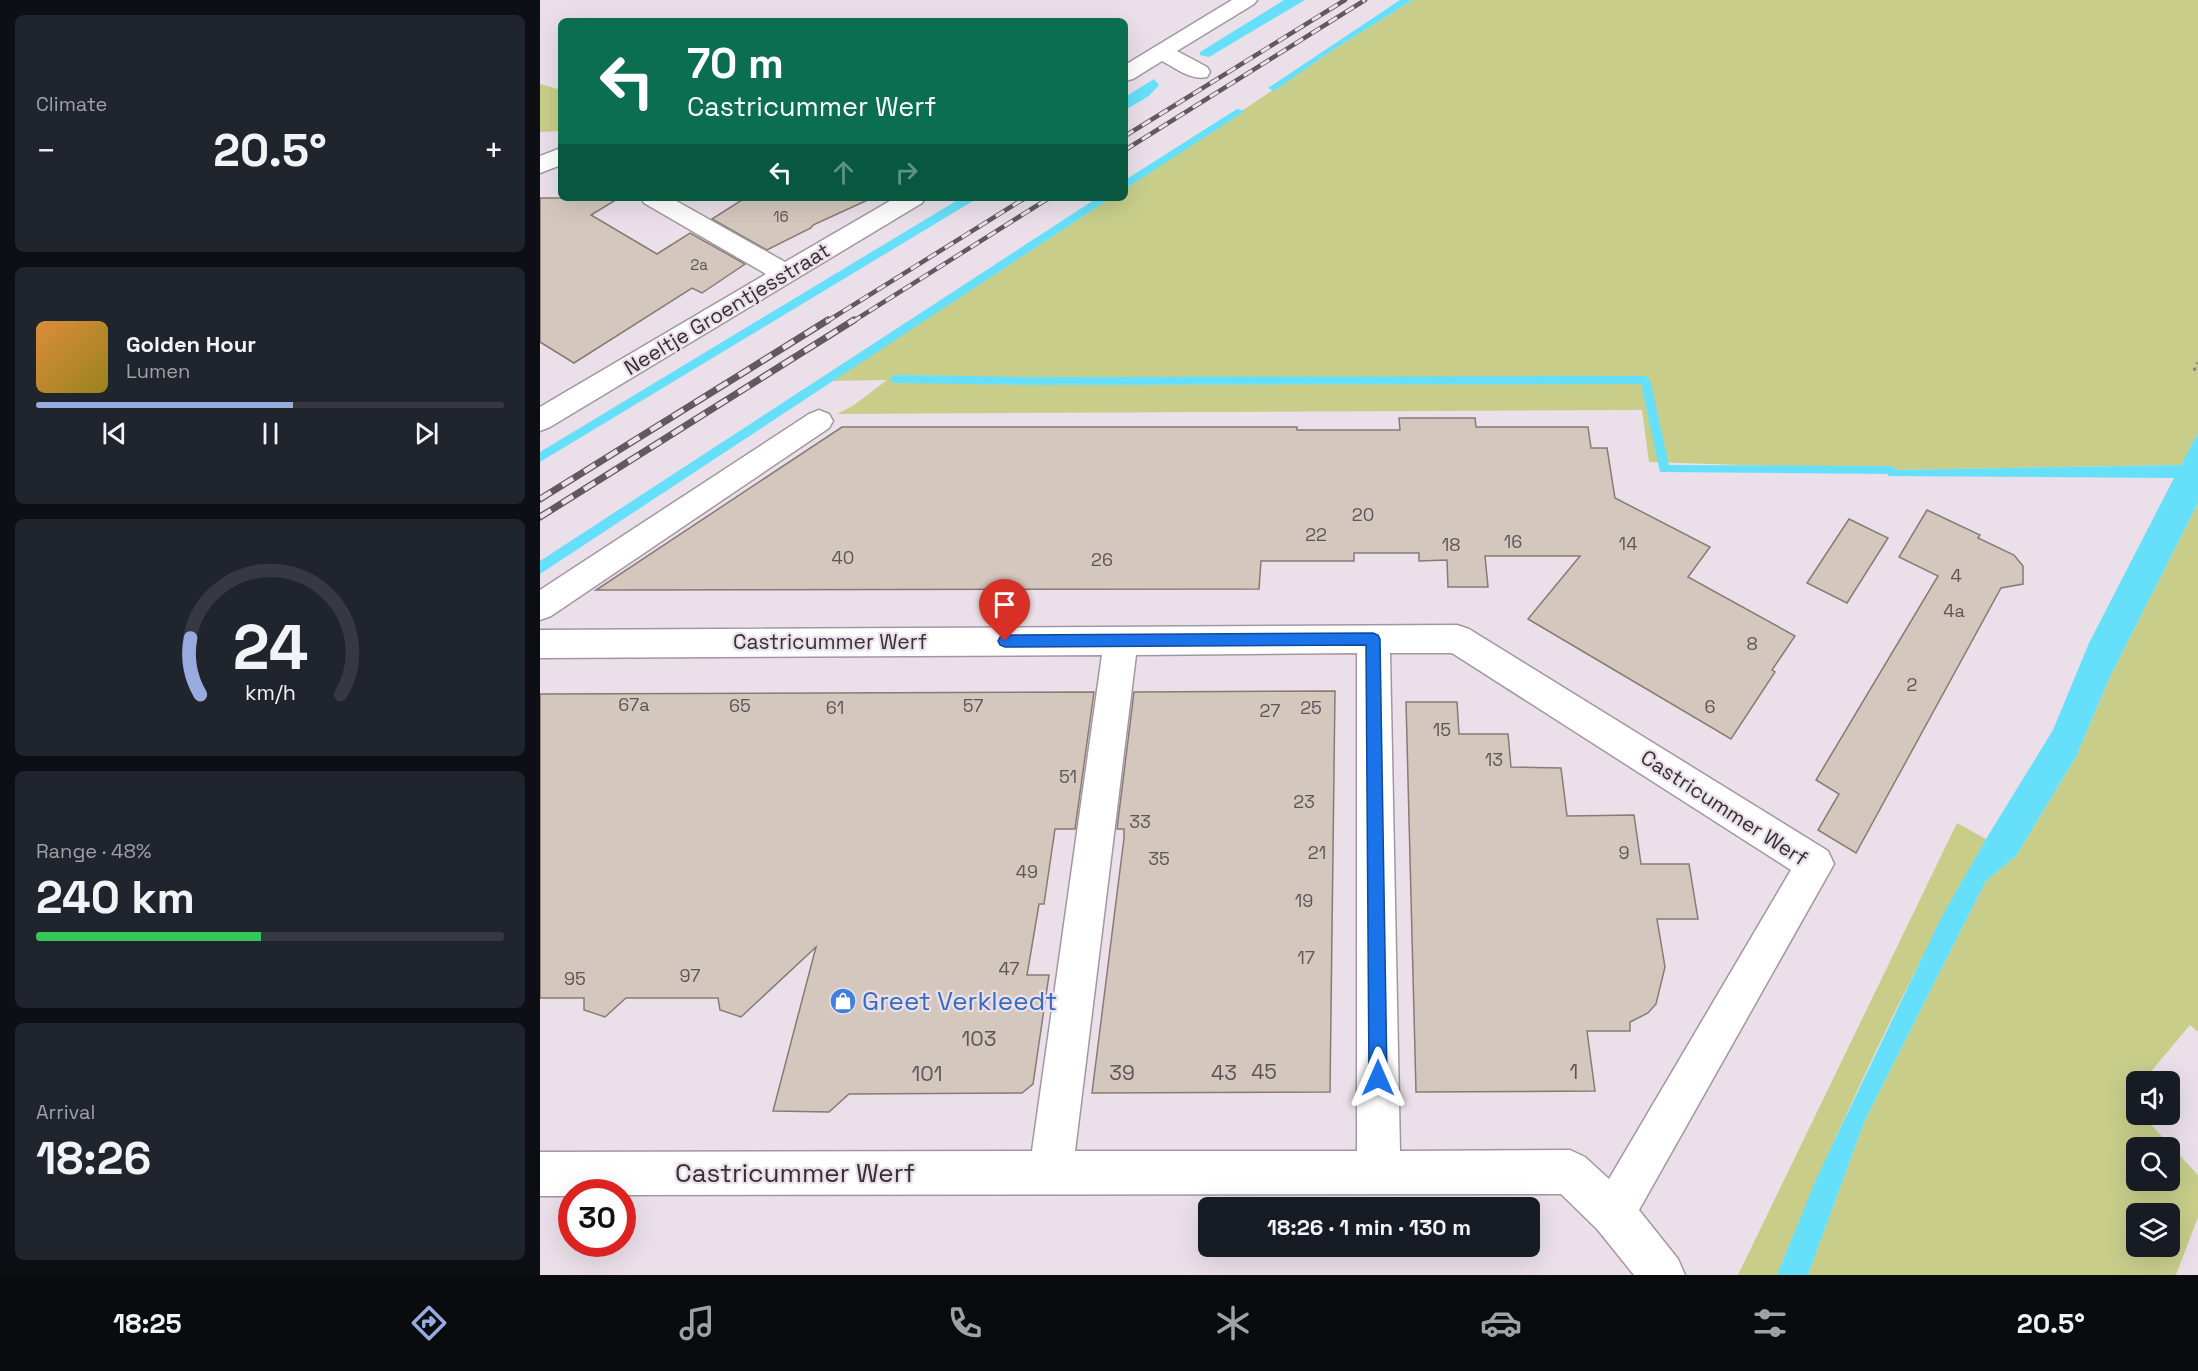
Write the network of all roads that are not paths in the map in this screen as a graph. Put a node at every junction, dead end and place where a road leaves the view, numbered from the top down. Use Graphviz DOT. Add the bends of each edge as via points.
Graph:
graph roads {
  1 [pos="1247,0"];
  2 [pos="1162,52"];
  3 [pos="1128,72"];
  4 [pos="1199,72"];
  5 [pos="558,157"];
  6 [pos="540,166"];
  7 [pos="658,201"];
  8 [pos="908,201"];
  9 [pos="786,274"];
  10 [pos="540,420"];
  11 [pos="819,421"];
  12 [pos="540,607"];
  13 [pos="1373,639"];
  14 [pos="1121,640"];
  15 [pos="540,645"];
  16 [pos="1379,1171"];
  17 [pos="1050,1173"];
  18 [pos="540,1174"];
  19 [pos="1613,1213"];
  20 [pos="1662,1275"];
  1 -- 2 [label="street"];
  2 -- 3 [label="street"];
  2 -- 4 [label="street"];
  5 -- 6 [label="street"];
  7 -- 9 [label="street"];
  8 -- 9 [label="street, Neeltje Groentjesstraat"];
  9 -- 10 [label="street, Neeltje Groentjesstraat"];
  11 -- 12 [label="street"];
  13 -- 14 [label="street, Castricummer Werf"];
  13 -- 16 [label="street"];
  13 -- 19 [label="street, Castricummer Werf" via="1457,639 1815,864"];
  14 -- 15 [label="street, Castricummer Werf"];
  14 -- 17 [label="street"];
  16 -- 17 [label="street, Castricummer Werf"];
  16 -- 19 [label="street, Castricummer Werf" via="1570,1172"];
  17 -- 18 [label="street, Castricummer Werf"];
  19 -- 20 [label="street, Castricummer Werf"];
}
